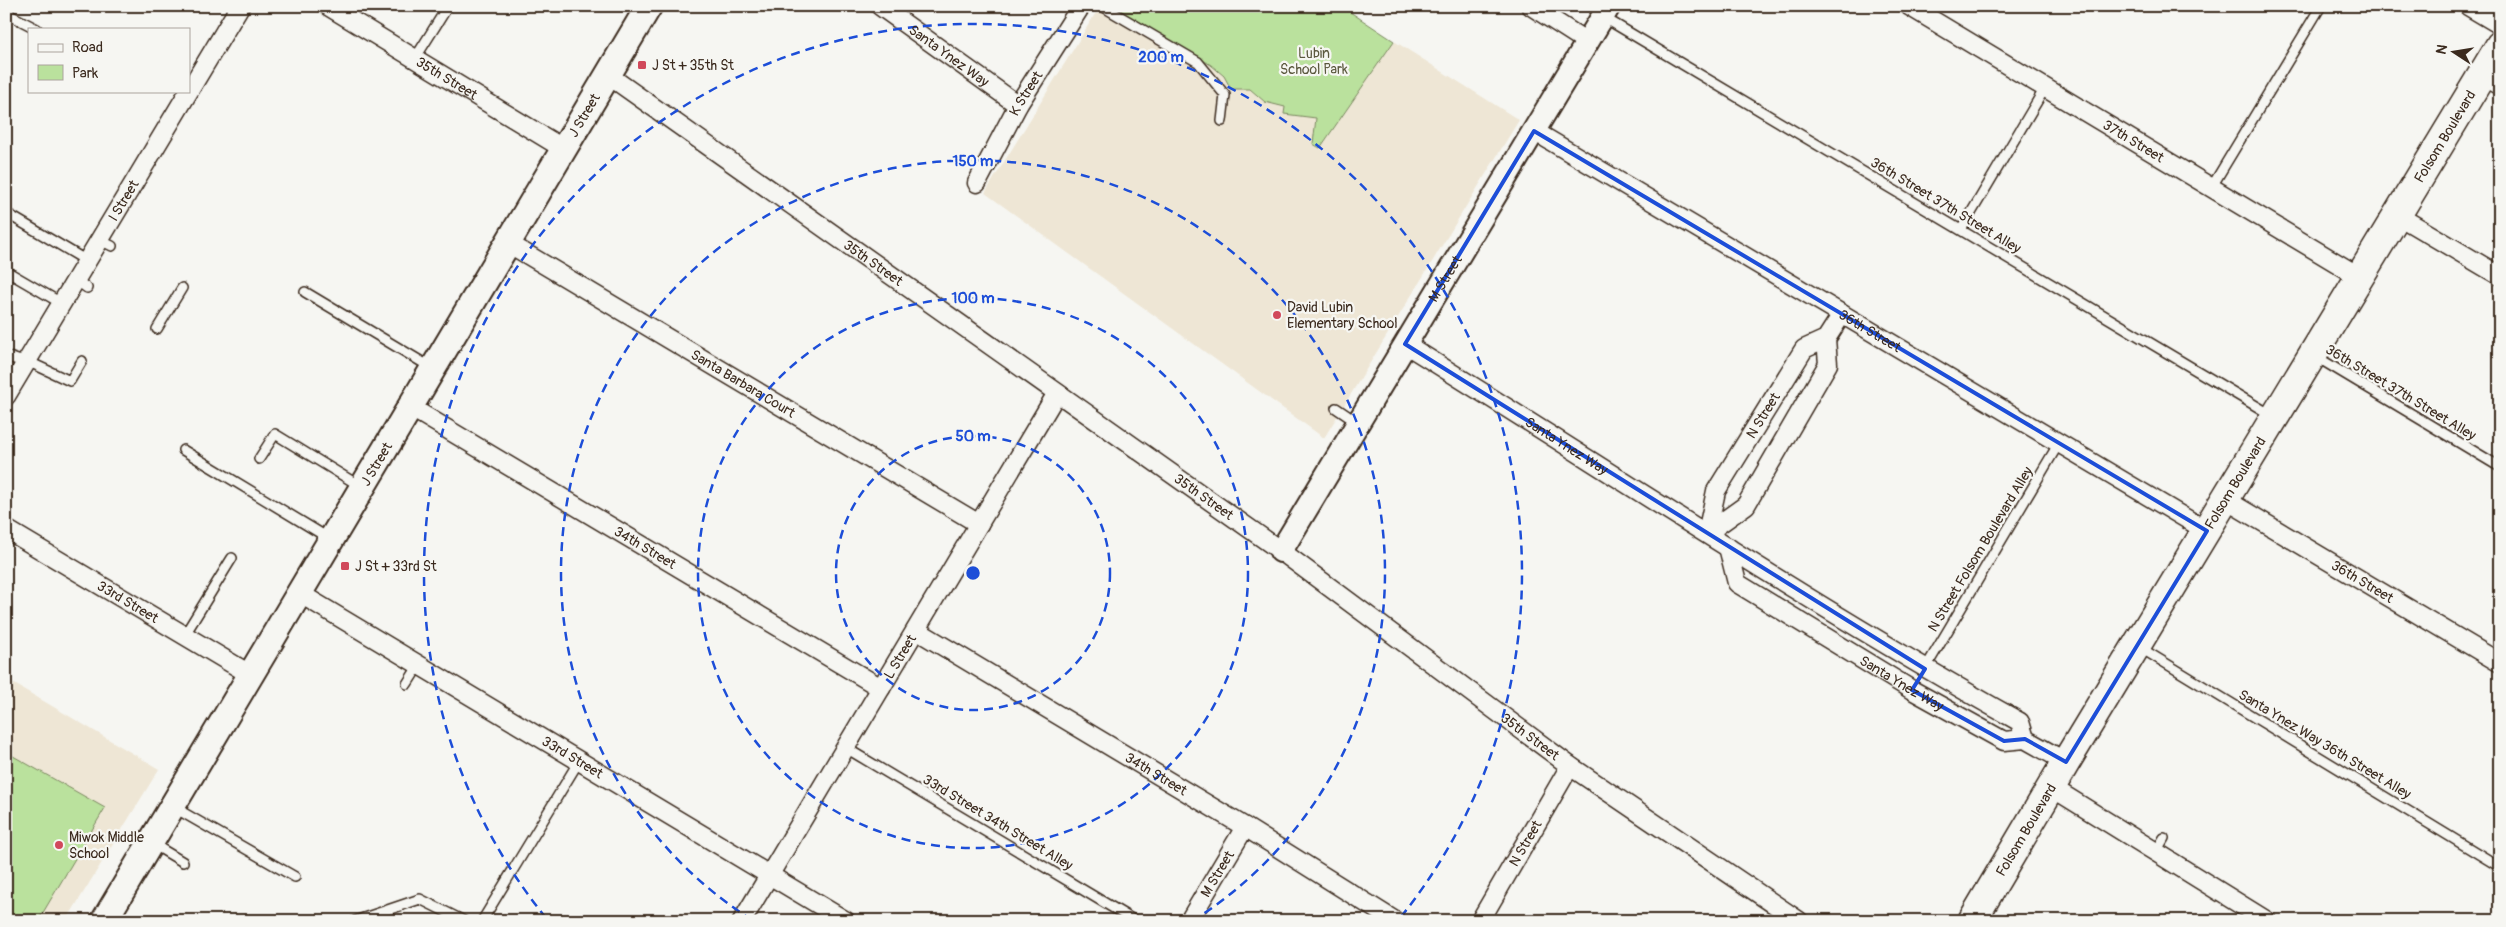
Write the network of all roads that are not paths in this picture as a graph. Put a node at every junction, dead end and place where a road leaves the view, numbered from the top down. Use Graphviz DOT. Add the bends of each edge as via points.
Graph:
graph roads {
  1 [pos="240,6"];
  2 [pos="328,6"];
  3 [pos="448,6"];
  4 [pos="649,6"];
  5 [pos="880,6"];
  6 [pos="1081,6"];
  7 [pos="1102,6"];
  8 [pos="1531,6"];
  9 [pos="1909,6"];
  10 [pos="2321,6"];
  11 [pos="2468,6"];
  12 [pos="1606,12"];
  13 [pos="6,13"];
  14 [pos="2500,25"];
  15 [pos="35,28"];
  16 [pos="1587,42"];
  17 [pos="2500,46"];
  18 [pos="416,58"];
  19 [pos="608,75"];
  20 [pos="2490,86"];
  21 [pos="2045,88"];
  22 [pos="1018,105"];
  23 [pos="1222,121"];
  24 [pos="1534,131"];
  25 [pos="564,149"];
  26 [pos="978,183"];
  27 [pos="2211,188"];
  28 [pos="6,213"];
  29 [pos="2398,215"];
  30 [pos="1960,230"];
  31 [pos="508,243"];
  32 [pos="87,261"];
  33 [pos="6,271"];
  34 [pos="2500,276"];
  35 [pos="2360,277"];
  36 [pos="182,288"];
  37 [pos="305,292"];
  38 [pos="61,303"];
  39 [pos="1842,314"];
  40 [pos="158,329"];
  41 [pos="1826,339"];
  42 [pos="1406,344"];
  43 [pos="2313,355"];
  44 [pos="6,356"];
  45 [pos="82,361"];
  46 [pos="27,362"];
  47 [pos="433,369"];
  48 [pos="1057,392"];
  49 [pos="6,396"];
  50 [pos="410,407"];
  51 [pos="1336,408"];
  52 [pos="2275,417"];
  53 [pos="1358,423"];
  54 [pos="2059,443"];
  55 [pos="183,450"];
  56 [pos="259,459"];
  57 [pos="2500,467"];
  58 [pos="362,487"];
  59 [pos="2226,500"];
  60 [pos="979,524"];
  61 [pos="6,529"];
  62 [pos="2207,531"];
  63 [pos="1707,533"];
  64 [pos="331,539"];
  65 [pos="1728,548"];
  66 [pos="1281,551"];
  67 [pos="232,558"];
  68 [pos="299,593"];
  69 [pos="916,630"];
  70 [pos="184,636"];
  71 [pos="2137,646"];
  72 [pos="2500,663"];
  73 [pos="418,665"];
  74 [pos="1925,669"];
  75 [pos="251,675"];
  76 [pos="407,684"];
  77 [pos="881,688"];
  78 [pos="1912,690"];
  79 [pos="2025,739"];
  80 [pos="846,748"];
  81 [pos="579,761"];
  82 [pos="2066,762"];
  83 [pos="1570,766"];
  84 [pos="2051,787"];
  85 [pos="172,806"];
  86 [pos="1245,827"];
  87 [pos="150,843"];
  88 [pos="183,862"];
  89 [pos="2500,867"];
  90 [pos="769,875"];
  91 [pos="295,877"];
  92 [pos="104,921"];
  93 [pos="355,921"];
  94 [pos="464,921"];
  95 [pos="482,921"];
  96 [pos="742,921"];
  97 [pos="846,921"];
  98 [pos="1136,921"];
  99 [pos="1189,921"];
  100 [pos="1395,921"];
  101 [pos="1480,921"];
  102 [pos="1799,921"];
  103 [pos="1972,921"];
  104 [pos="2267,921"];
  1 -- 32 [label="street, I Street" via="106,243"];
  2 -- 18 [label="street, 35th Street"];
  3 -- 18 [label="lane"];
  4 -- 19 [label="main road, J Street"];
  5 -- 22 [label="street, Santa Ynez Way"];
  6 -- 22 [label="street, K Street"];
  7 -- 23 [label="lane" via="1198,62 1225,95"];
  8 -- 16 [label="street"];
  9 -- 21 [label="street, 37th Street"];
  10 -- 27 [label="lane"];
  11 -- 14 [label="street"];
  12 -- 16 [label="street, M Street"];
  12 -- 30 [label="lane, 36th Street 37th Street Alley"];
  13 -- 15 [label="lane"];
  16 -- 24 [label="street, M Street"];
  17 -- 20 [label="main road, Folsom Boulevard"];
  18 -- 25 [label="street, 35th Street"];
  19 -- 25 [label="main road, J Street"];
  19 -- 48 [label="street, 35th Street"];
  20 -- 29 [label="main road, Folsom Boulevard"];
  21 -- 27 [label="street, 37th Street"];
  21 -- 30 [label="lane"];
  22 -- 26 [label="street, K Street"];
  24 -- 39 [label="street, 36th Street"];
  24 -- 42 [label="street, M Street"];
  25 -- 31 [label="main road, J Street"];
  27 -- 35 [label="street, 37th Street"];
  28 -- 32 [label="lane"];
  29 -- 34 [label="street"];
  29 -- 35 [label="main road, Folsom Boulevard"];
  30 -- 52 [label="lane, 36th Street 37th Street Alley"];
  31 -- 47 [label="main road, J Street"];
  31 -- 60 [label="street, Santa Barbara Court"];
  32 -- 38 [label="street, I Street" via="81,284"];
  33 -- 38 [label="lane"];
  35 -- 43 [label="main road, Folsom Boulevard"];
  36 -- 40 [label="lane"];
  37 -- 47 [label="lane"];
  38 -- 46 [label="street, I Street"];
  39 -- 41 [label="street"];
  39 -- 54 [label="street, 36th Street"];
  41 -- 63 [label="street, N Street" via="1804,349 1716,491"];
  41 -- 63 [label="street" via="1828,364 1746,505"];
  42 -- 53 [label="street, M Street"];
  42 -- 63 [label="street, Santa Ynez Way"];
  43 -- 52 [label="main road, Folsom Boulevard"];
  43 -- 57 [label="lane, 36th Street 37th Street Alley"];
  44 -- 46 [label="lane"];
  45 -- 46 [label="lane" via="70,381"];
  46 -- 49 [label="street, I Street"];
  47 -- 50 [label="main road, J Street"];
  48 -- 60 [label="street, L Street"];
  48 -- 66 [label="street, 35th Street"];
  50 -- 58 [label="main road, J Street"];
  50 -- 77 [label="street, 34th Street"];
  51 -- 53 [label="lane"];
  52 -- 59 [label="main road, Folsom Boulevard"];
  53 -- 66 [label="street, M Street"];
  54 -- 62 [label="street, 36th Street"];
  54 -- 74 [label="lane, N Street Folsom Boulevard Alley"];
  55 -- 64 [label="lane"];
  56 -- 58 [label="lane" via="275,434"];
  58 -- 64 [label="main road, J Street"];
  59 -- 62 [label="main road, Folsom Boulevard"];
  59 -- 72 [label="street, 36th Street"];
  60 -- 69 [label="street, L Street"];
  61 -- 70 [label="street, 33rd Street"];
  62 -- 71 [label="main road, Folsom Boulevard"];
  63 -- 65 [label="street, Santa Ynez Way"];
  64 -- 68 [label="main road, J Street"];
  65 -- 74 [label="street, Santa Ynez Way"];
  65 -- 78 [label="street, Santa Ynez Way" via="1737,583"];
  66 -- 83 [label="street, 35th Street"];
  67 -- 70 [label="lane"];
  68 -- 73 [label="street, 33rd Street"];
  68 -- 75 [label="main road, J Street"];
  69 -- 77 [label="street, L Street"];
  69 -- 86 [label="street, 34th Street"];
  70 -- 75 [label="street, 33rd Street"];
  71 -- 82 [label="main road, Folsom Boulevard"];
  71 -- 89 [label="lane, Santa Ynez Way 36th Street Alley"];
  73 -- 76 [label="lane"];
  73 -- 81 [label="street, 33rd Street"];
  74 -- 78 [label="street"];
  74 -- 79 [label="street, Santa Ynez Way" via="2020,722"];
  75 -- 85 [label="main road, J Street"];
  77 -- 80 [label="street, L Street"];
  78 -- 79 [label="street, Santa Ynez Way" via="2004,741"];
  79 -- 82 [label="street, Santa Ynez Way"];
  80 -- 90 [label="street, L Street"];
  80 -- 98 [label="lane, 33rd Street 34th Street Alley"];
  81 -- 90 [label="street, 33rd Street"];
  81 -- 95 [label="lane"];
  82 -- 84 [label="main road, Folsom Boulevard"];
  83 -- 101 [label="street, N Street"];
  83 -- 102 [label="street, 35th Street"];
  84 -- 103 [label="main road, Folsom Boulevard"];
  84 -- 104 [label="street" via="2160,845"];
  85 -- 87 [label="main road, J Street"];
  85 -- 91 [label="lane"];
  86 -- 99 [label="street, M Street"];
  86 -- 100 [label="street, 34th Street"];
  87 -- 88 [label="lane"];
  87 -- 92 [label="main road, J Street"];
  90 -- 96 [label="street, L Street"];
  90 -- 97 [label="street, 33rd Street"];
  93 -- 94 [label="lane" via="420,899"];
}
